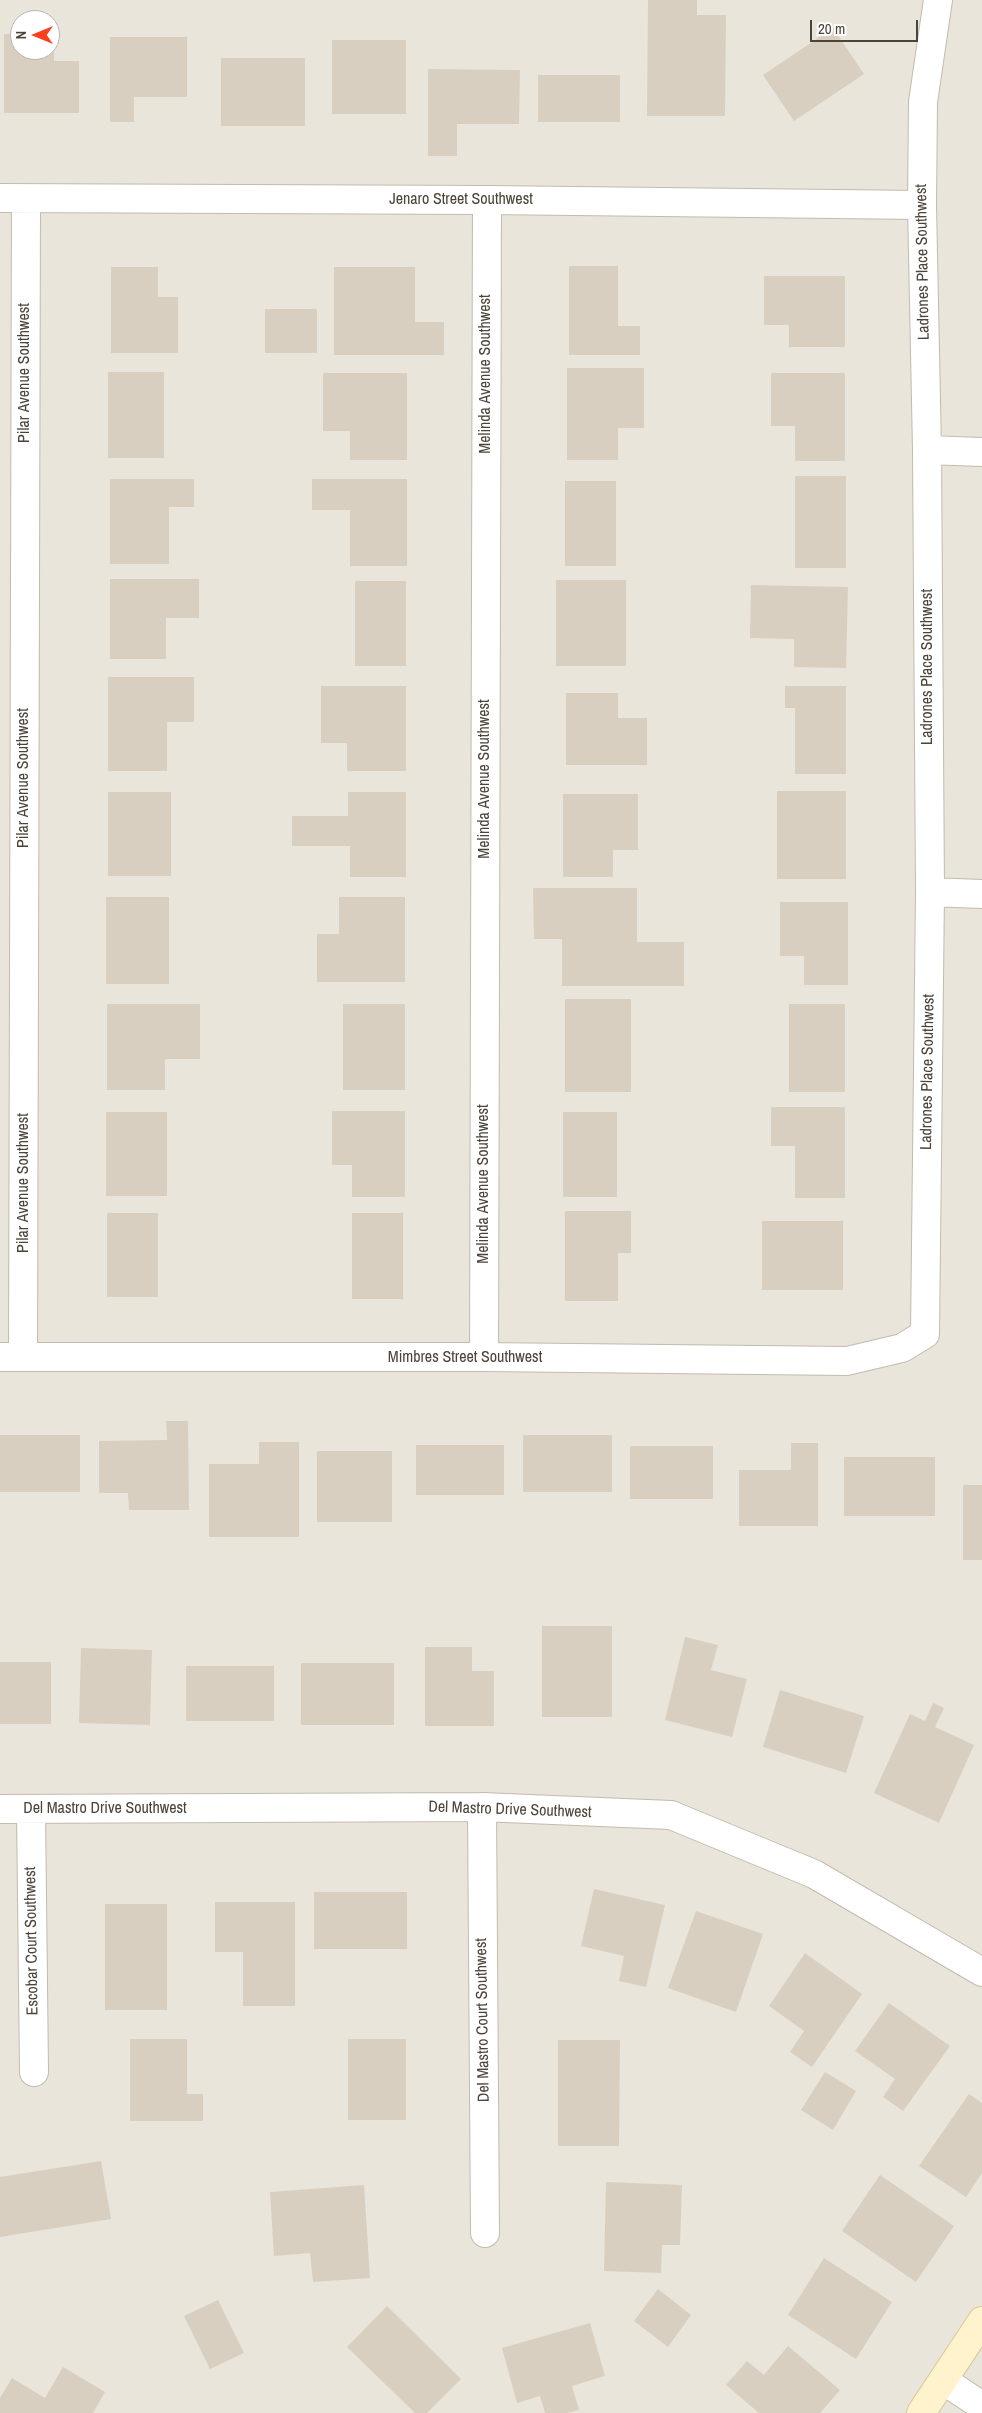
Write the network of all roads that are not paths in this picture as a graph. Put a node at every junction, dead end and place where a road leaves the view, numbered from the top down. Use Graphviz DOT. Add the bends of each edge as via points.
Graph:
graph roads {
  1 [pos="938,0"];
  2 [pos="13,198"];
  3 [pos="486,200"];
  4 [pos="922,205"];
  5 [pos="926,450"];
  6 [pos="982,452"];
  7 [pos="930,892"];
  8 [pos="982,894"];
  9 [pos="925,1334"];
  10 [pos="12,1357"];
  11 [pos="484,1357"];
  12 [pos="482,1808"];
  13 [pos="0,1810"];
  14 [pos="31,1810"];
  15 [pos="982,1972"];
  16 [pos="34,2072"];
  17 [pos="485,2233"];
  18 [pos="982,2321"];
  19 [pos="942,2380"];
  20 [pos="982,2406"];
  21 [pos="922,2413"];
  1 -- 4 [label="street, Ladrones Place Southwest" via="923,102"];
  2 -- 3 [label="street, Jenaro Street Southwest"];
  2 -- 10 [label="street, Pilar Avenue Southwest"];
  3 -- 4 [label="street, Jenaro Street Southwest"];
  3 -- 11 [label="street, Melinda Avenue Southwest"];
  4 -- 5 [label="street, Ladrones Place Southwest"];
  5 -- 6 [label="street"];
  5 -- 7 [label="street, Ladrones Place Southwest"];
  7 -- 8 [label="street"];
  7 -- 9 [label="street, Ladrones Place Southwest"];
  9 -- 11 [label="street, Mimbres Street Southwest" via="902,1348 847,1361"];
  10 -- 11 [label="street, Mimbres Street Southwest"];
  12 -- 14 [label="street, Del Mastro Drive Southwest"];
  12 -- 15 [label="street, Del Mastro Drive Southwest" via="671,1815 814,1874"];
  12 -- 17 [label="street, Del Mastro Court Southwest"];
  13 -- 14 [label="street, Del Mastro Drive Southwest"];
  14 -- 16 [label="street, Escobar Court Southwest"];
  18 -- 19 [label="street"];
  19 -- 20 [label="street"];
  19 -- 21 [label="street"];
}
